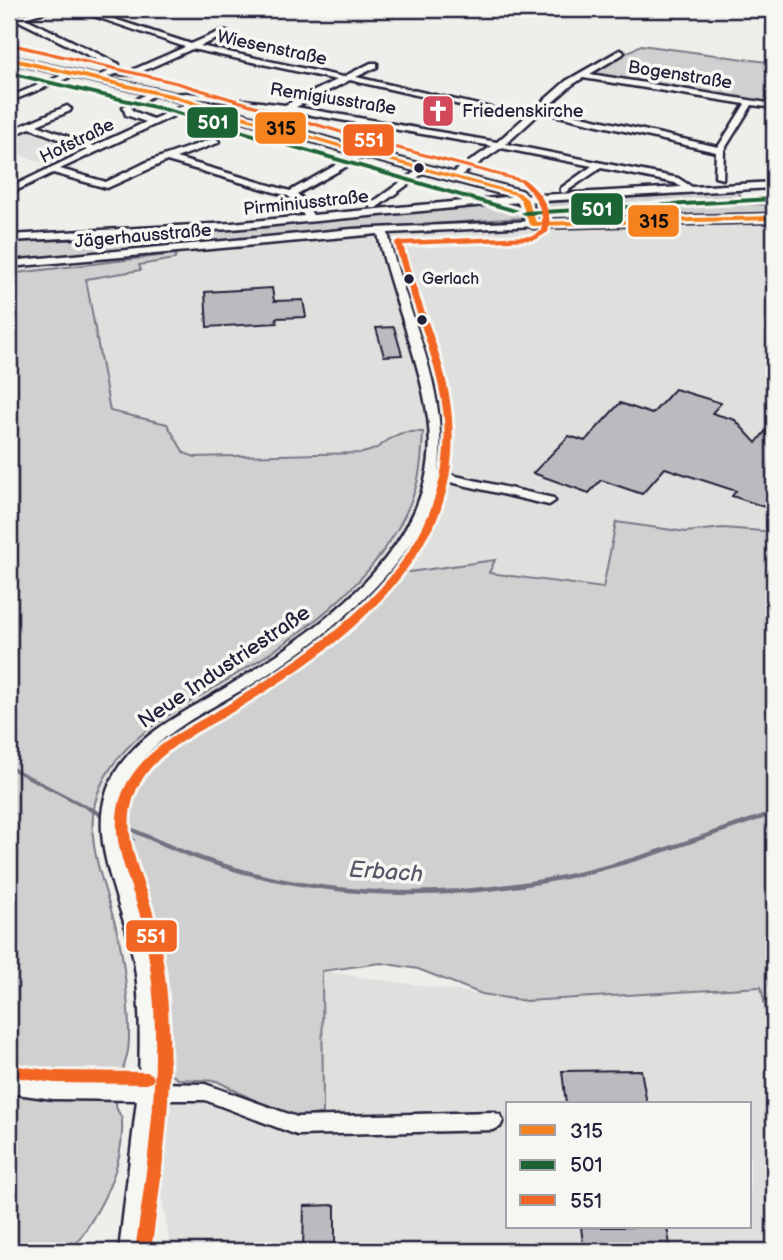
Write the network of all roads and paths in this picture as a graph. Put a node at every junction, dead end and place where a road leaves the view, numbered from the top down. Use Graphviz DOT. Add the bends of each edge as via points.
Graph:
graph roads {
  1 [pos="50,9"];
  2 [pos="76,9"];
  3 [pos="9,13"];
  4 [pos="20,19"];
  5 [pos="10,25"];
  6 [pos="224,33"];
  7 [pos="192,47"];
  8 [pos="620,52"];
  9 [pos="9,59"];
  10 [pos="374,65"];
  11 [pos="116,72"];
  12 [pos="76,73"];
  13 [pos="582,75"];
  14 [pos="100,78"];
  15 [pos="345,78"];
  16 [pos="155,91"];
  17 [pos="173,96"];
  18 [pos="9,100"];
  19 [pos="750,102"];
  20 [pos="197,103"];
  21 [pos="774,106"];
  22 [pos="290,107"];
  23 [pos="67,109"];
  24 [pos="491,109"];
  25 [pos="540,109"];
  26 [pos="153,122"];
  27 [pos="258,122"];
  28 [pos="29,125"];
  29 [pos="9,134"];
  30 [pos="215,141"];
  31 [pos="499,145"];
  32 [pos="93,149"];
  33 [pos="720,150"];
  34 [pos="364,153"];
  35 [pos="167,158"];
  36 [pos="599,165"];
  37 [pos="425,169"];
  38 [pos="52,170"];
  39 [pos="453,177"];
  40 [pos="720,177"];
  41 [pos="774,185"];
  42 [pos="564,190"];
  43 [pos="690,190"];
  44 [pos="9,191"];
  45 [pos="291,194"];
  46 [pos="373,206"];
  47 [pos="529,212"];
  48 [pos="774,218"];
  49 [pos="310,219"];
  50 [pos="382,230"];
  51 [pos="9,238"];
  52 [pos="9,264"];
  53 [pos="432,474"];
  54 [pos="549,501"];
  55 [pos="9,1085"];
  56 [pos="147,1091"];
  57 [pos="492,1121"];
  58 [pos="129,1251"];
  1 -- 4 [label="street"];
  2 -- 7 [label="street, Wiesenstraße"];
  3 -- 4 [label="street"];
  4 -- 5 [label="street"];
  4 -- 11 [label="street" via="114,64"];
  6 -- 7 [label="street"];
  7 -- 11 [label="street" via="131,73"];
  7 -- 15 [label="street, Wiesenstraße"];
  8 -- 13 [label="street"];
  9 -- 12 [label="street"];
  10 -- 15 [label="street"];
  11 -- 14 [label="street"];
  12 -- 14 [label="street"];
  12 -- 18 [label="street"];
  13 -- 19 [label="street, Bogenstraße"];
  13 -- 25 [label="street"];
  14 -- 16 [label="street"];
  15 -- 22 [label="street"];
  15 -- 24 [label="street, Wiesenstraße"];
  16 -- 17 [label="street"];
  16 -- 26 [label="street" via="126,110"];
  17 -- 20 [label="street"];
  17 -- 22 [label="street, Remigiusstraße"];
  19 -- 21 [label="street, Bogenstraße"];
  19 -- 33 [label="street"];
  20 -- 26 [label="street, Hofstraße"];
  20 -- 27 [label="street"];
  22 -- 27 [label="street"];
  22 -- 31 [label="street, Remigiusstraße"];
  23 -- 28 [label="street"];
  25 -- 31 [label="street"];
  25 -- 33 [label="street"];
  26 -- 32 [label="street, Hofstraße"];
  27 -- 34 [label="street"];
  28 -- 29 [label="street"];
  28 -- 32 [label="street"];
  30 -- 35 [label="street"];
  31 -- 36 [label="street, Remigiusstraße"];
  31 -- 39 [label="street"];
  32 -- 38 [label="street, Hofstraße"];
  33 -- 40 [label="street"];
  34 -- 37 [label="street"];
  34 -- 45 [label="street"];
  35 -- 38 [label="street" via="107,185"];
  35 -- 45 [label="street"];
  36 -- 42 [label="street"];
  36 -- 43 [label="street, Remigiusstraße" via="678,181"];
  37 -- 39 [label="street"];
  37 -- 46 [label="street"];
  38 -- 44 [label="street, Hofstraße"];
  39 -- 47 [label="street" via="518,194"];
  41 -- 43 [label="street, Pirminiusstraße"];
  43 -- 47 [label="street, Pirminiusstraße"];
  45 -- 49 [label="street"];
  47 -- 48 [label="street"];
  47 -- 49 [label="street, Pirminiusstraße"];
  47 -- 50 [label="street, Jägerhausstraße"];
  49 -- 51 [label="street, Pirminiusstraße"];
  50 -- 52 [label="street, Jägerhausstraße"];
  50 -- 53 [label="street, Neue Industriestraße" via="434,425"];
  53 -- 54 [label="street"];
  53 -- 56 [label="street, Neue Industriestraße" via="408,534 363,593 267,670 143,748 122,775 110,807 108,831 135,923 148,1004"];
  55 -- 56 [label="street" via="53,1091"];
  56 -- 57 [label="street" via="205,1092 298,1126"];
  56 -- 58 [label="street, Neue Industriestraße" via="144,1151"];
}
